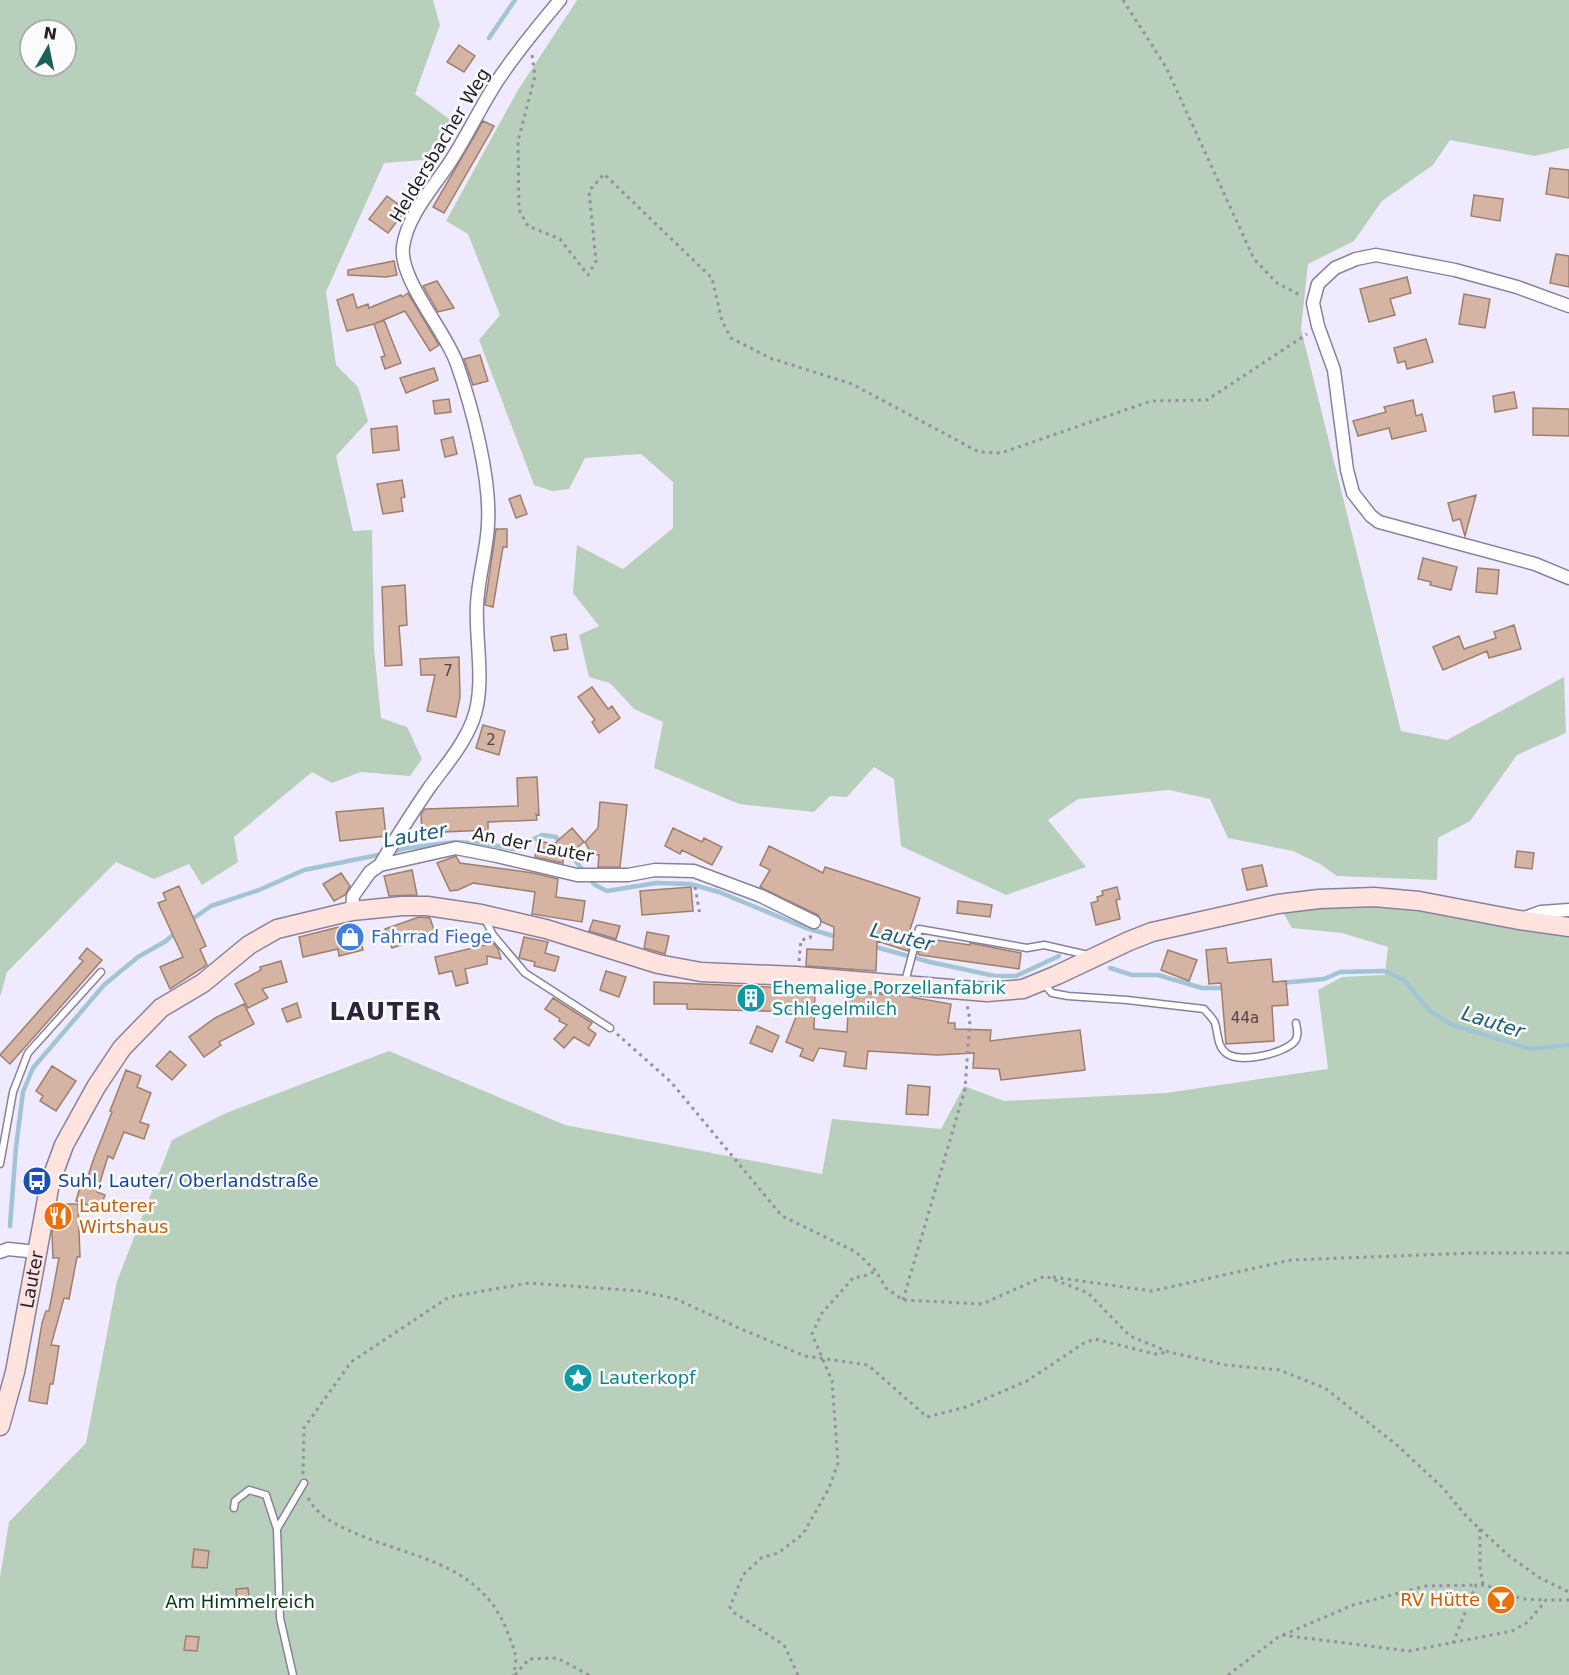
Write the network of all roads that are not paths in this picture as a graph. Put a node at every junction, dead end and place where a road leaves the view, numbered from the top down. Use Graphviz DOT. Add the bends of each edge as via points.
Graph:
graph roads {
  1 [pos="557,2"];
  2 [pos="1569,306"];
  3 [pos="1569,578"];
  4 [pos="380,865"];
  5 [pos="1569,910"];
  6 [pos="352,911"];
  7 [pos="481,914"];
  8 [pos="1519,920"];
  9 [pos="814,922"];
  10 [pos="1569,927"];
  11 [pos="1095,957"];
  12 [pos="101,972"];
  13 [pos="907,976"];
  14 [pos="1042,981"];
  15 [pos="1296,1023"];
  16 [pos="610,1028"];
  17 [pos="0,1164"];
  18 [pos="0,1252"];
  19 [pos="37,1252"];
  20 [pos="0,1426"];
  21 [pos="304,1483"];
  22 [pos="234,1508"];
  23 [pos="277,1529"];
  24 [pos="293,1675"];
  1 -- 4 [label="street, Heldersbacher Weg" via="479,111 419,208 403,249 408,275 453,352 465,388 486,489 488,525 477,604 478,696 474,717 461,746"];
  2 -- 3 [label="street" via="1455,270 1376,255 1335,268 1318,284 1313,303 1334,370 1353,493 1371,516 1379,522 1535,564"];
  4 -- 6 [label="street, Heldersbacher Weg" via="353,896"];
  4 -- 9 [label="street, An der Lauter" via="456,848 577,875 694,871 761,896"];
  5 -- 8 [label="street" via="1541,912"];
  6 -- 7 [label="street, Lauter" via="427,906"];
  6 -- 19 [label="street, Lauter" via="277,929 249,945 203,983 161,1008 122,1048 64,1145 50,1183"];
  7 -- 13 [label="street, Lauter" via="546,929 658,964 701,972"];
  7 -- 16 [label="lane" via="525,973"];
  8 -- 10 [label="street, Lauter"];
  8 -- 11 [label="street, Lauter" via="1419,901 1374,897 1319,899 1278,904 1152,932"];
  11 -- 13 [label="lane" via="1044,945 1027,948 920,929"];
  11 -- 14 [label="street, Lauter"];
  12 -- 17 [label="lane" via="28,1053 13,1092"];
  13 -- 14 [label="street, Lauter" via="965,991 1008,991"];
  14 -- 15 [label="lane" via="1052,993 1068,996 1204,1009 1214,1021 1222,1050 1235,1059 1255,1058 1284,1049 1295,1041"];
  18 -- 19 [label="street"];
  19 -- 20 [label="street, Lauter" via="15,1372"];
  21 -- 23 [label="lane"];
  22 -- 23 [label="lane" via="235,1502 249,1490 266,1495"];
  23 -- 24 [label="lane" via="280,1618"];
}
